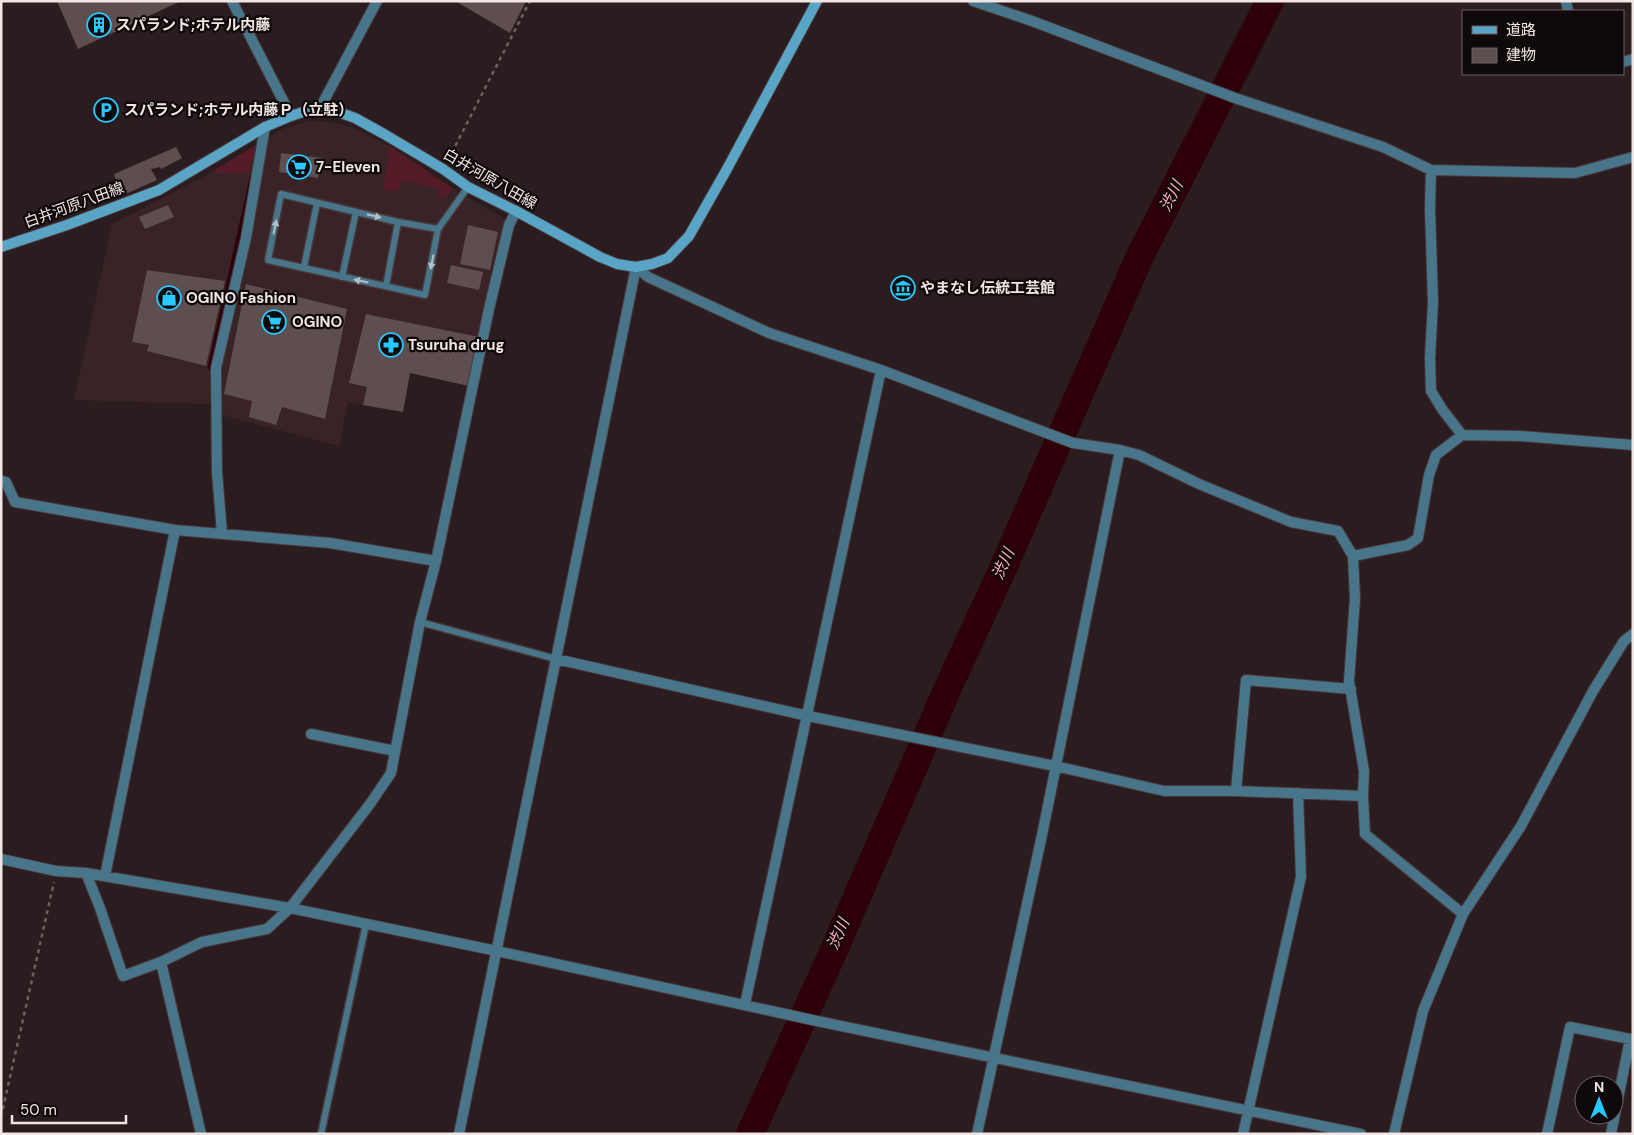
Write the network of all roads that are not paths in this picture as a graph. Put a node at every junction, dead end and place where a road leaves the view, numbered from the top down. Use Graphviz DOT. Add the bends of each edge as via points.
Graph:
graph roads {
  1 [pos="232,1"];
  2 [pos="377,1"];
  3 [pos="817,1"];
  4 [pos="973,1"];
  5 [pos="319,110"];
  6 [pos="291,116"];
  7 [pos="265,127"];
  8 [pos="1633,158"];
  9 [pos="1431,170"];
  10 [pos="468,187"];
  11 [pos="317,203"];
  12 [pos="516,211"];
  13 [pos="356,212"];
  14 [pos="398,222"];
  15 [pos="438,229"];
  16 [pos="1,247"];
  17 [pos="304,267"];
  18 [pos="636,267"];
  19 [pos="342,276"];
  20 [pos="386,286"];
  21 [pos="881,370"];
  22 [pos="1462,435"];
  23 [pos="1633,445"];
  24 [pos="1120,450"];
  25 [pos="1,481"];
  26 [pos="175,530"];
  27 [pos="222,533"];
  28 [pos="1353,556"];
  29 [pos="436,561"];
  30 [pos="420,622"];
  31 [pos="1633,634"];
  32 [pos="556,659"];
  33 [pos="1351,689"];
  34 [pos="808,716"];
  35 [pos="311,734"];
  36 [pos="395,751"];
  37 [pos="1055,766"];
  38 [pos="1236,791"];
  39 [pos="1298,794"];
  40 [pos="1363,796"];
  41 [pos="1,859"];
  42 [pos="86,873"];
  43 [pos="105,876"];
  44 [pos="290,908"];
  45 [pos="1463,914"];
  46 [pos="366,924"];
  47 [pos="497,951"];
  48 [pos="162,962"];
  49 [pos="745,1004"];
  50 [pos="993,1057"];
  51 [pos="1248,1111"];
  52 [pos="201,1134"];
  53 [pos="321,1134"];
  54 [pos="459,1134"];
  55 [pos="977,1134"];
  56 [pos="1243,1134"];
  57 [pos="1361,1134"];
  58 [pos="1394,1134"];
  59 [pos="1548,1134"];
  60 [pos="1611,1134"];
  1 -- 6 [label="street"];
  2 -- 5 [label="street"];
  3 -- 18 [label="main road, 白井河原八田線" via="689,236 668,258"];
  4 -- 9 [label="street" via="1236,98 1382,147"];
  5 -- 6 [label="main road, 白井河原八田線"];
  5 -- 10 [label="main road, 白井河原八田線" via="330,109 355,118"];
  6 -- 7 [label="main road, 白井河原八田線"];
  7 -- 16 [label="main road, 白井河原八田線" via="159,190"];
  7 -- 27 [label="street" via="246,238 216,368 217,472"];
  8 -- 9 [label="street" via="1575,173"];
  9 -- 22 [label="street" via="1431,391"];
  10 -- 12 [label="main road, 白井河原八田線"];
  10 -- 15 [label="lane"];
  11 -- 13 [label="lane"];
  11 -- 17 [label="lane"];
  17 -- 11 [label="lane, one-way" via="268,260 281,194"];
  12 -- 18 [label="main road, 白井河原八田線" via="600,257"];
  12 -- 29 [label="street" via="499,264"];
  13 -- 14 [label="lane, one-way"];
  13 -- 19 [label="lane"];
  14 -- 15 [label="lane"];
  14 -- 20 [label="lane"];
  15 -- 20 [label="lane, one-way" via="425,295"];
  17 -- 19 [label="lane"];
  18 -- 21 [label="street" via="648,277 769,333"];
  18 -- 32 [label="street"];
  20 -- 19 [label="lane, one-way"];
  21 -- 24 [label="street" via="1073,443"];
  21 -- 34 [label="street"];
  22 -- 23 [label="street"];
  22 -- 28 [label="street" via="1436,455 1429,475 1418,538 1408,545"];
  24 -- 28 [label="street" via="1291,522 1338,531"];
  24 -- 37 [label="street"];
  25 -- 26 [label="street" via="6,482 15,502"];
  26 -- 27 [label="street"];
  26 -- 43 [label="street"];
  27 -- 29 [label="street" via="330,543"];
  28 -- 33 [label="street" via="1355,598"];
  29 -- 30 [label="street"];
  30 -- 32 [label="lane"];
  30 -- 36 [label="street"];
  31 -- 45 [label="street" via="1624,641 1593,691 1521,826"];
  32 -- 34 [label="street"];
  32 -- 47 [label="street"];
  33 -- 38 [label="street" via="1246,680"];
  33 -- 40 [label="street" via="1364,771"];
  34 -- 37 [label="street"];
  34 -- 49 [label="street"];
  35 -- 36 [label="street"];
  36 -- 44 [label="street" via="391,773"];
  37 -- 38 [label="street" via="1164,791"];
  37 -- 50 [label="street"];
  38 -- 39 [label="street"];
  39 -- 40 [label="street"];
  39 -- 51 [label="street" via="1301,877"];
  40 -- 45 [label="street" via="1365,834"];
  41 -- 42 [label="street" via="56,871"];
  42 -- 43 [label="street"];
  42 -- 48 [label="street" via="123,976"];
  43 -- 44 [label="street"];
  44 -- 46 [label="street"];
  44 -- 48 [label="street" via="267,929 202,942"];
  45 -- 58 [label="street" via="1423,1011"];
  46 -- 47 [label="street"];
  46 -- 53 [label="lane"];
  47 -- 49 [label="street"];
  47 -- 54 [label="street"];
  48 -- 52 [label="street"];
  49 -- 50 [label="street"];
  50 -- 51 [label="street"];
  50 -- 55 [label="street"];
  51 -- 56 [label="street"];
  51 -- 57 [label="street"];
  59 -- 60 [label="street" via="1570,1027 1630,1039"];
}
